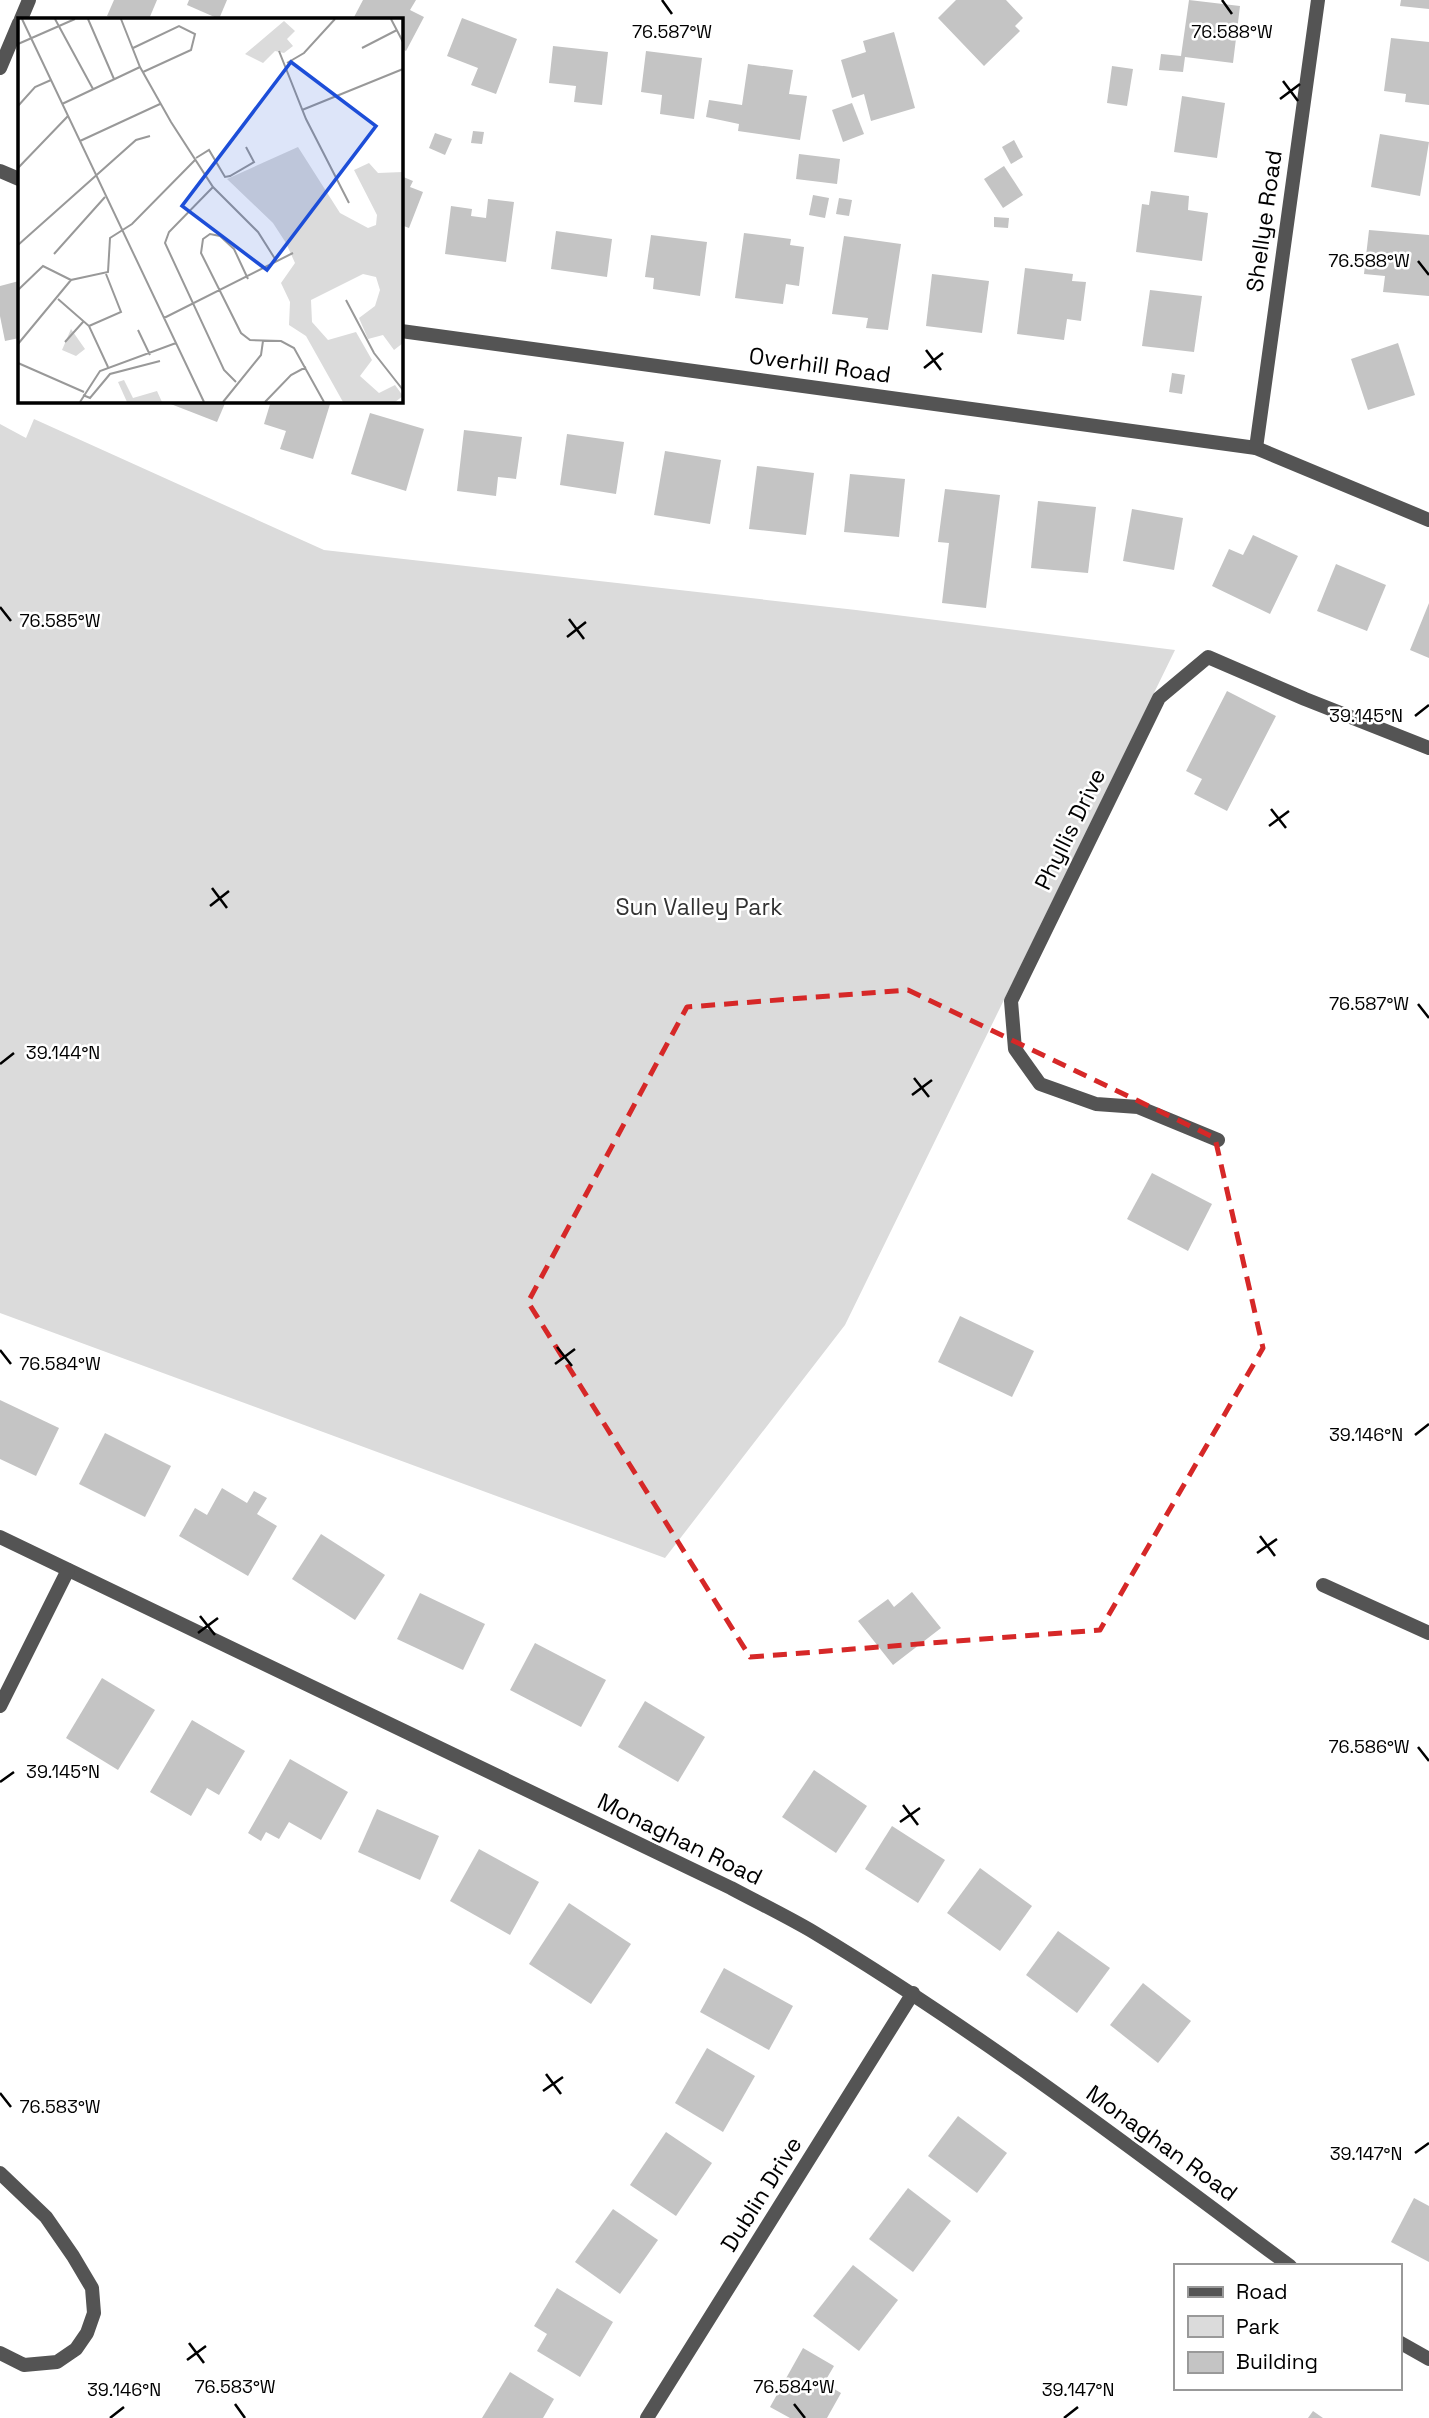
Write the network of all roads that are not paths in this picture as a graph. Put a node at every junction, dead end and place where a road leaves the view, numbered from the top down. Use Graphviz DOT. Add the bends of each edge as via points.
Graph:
graph roads {
  1 [pos="29,0"];
  2 [pos="1318,0"];
  3 [pos="21,18"];
  4 [pos="18,26"];
  5 [pos="0,68"];
  6 [pos="0,171"];
  7 [pos="18,179"];
  8 [pos="402,331"];
  9 [pos="1256,448"];
  10 [pos="1429,520"];
  11 [pos="1429,748"];
  12 [pos="1218,1140"];
  13 [pos="0,1538"];
  14 [pos="68,1570"];
  15 [pos="1323,1585"];
  16 [pos="1429,1633"];
  17 [pos="0,1706"];
  18 [pos="913,1993"];
  19 [pos="0,2173"];
  20 [pos="1287,2264"];
  21 [pos="1401,2343"];
  22 [pos="0,2353"];
  23 [pos="1429,2359"];
  24 [pos="647,2418"];
  1 -- 3 [label="street"];
  2 -- 9 [label="street, Shellye Road"];
  4 -- 5 [label="street"];
  6 -- 7 [label="street"];
  8 -- 9 [label="street, Overhill Road"];
  9 -- 10 [label="street, Overhill Road"];
  11 -- 12 [label="street, Phyllis Drive" via="1208,657 1159,698 1011,1001 1015,1049 1040,1084 1096,1104 1138,1107"];
  13 -- 14 [label="street, Monaghan Road"];
  14 -- 17 [label="street"];
  14 -- 18 [label="street, Monaghan Road" via="731,1888 813,1931"];
  15 -- 16 [label="street"];
  18 -- 20 [label="street, Monaghan Road"];
  18 -- 24 [label="street, Dublin Drive"];
  19 -- 22 [label="street" via="46,2217 73,2256 92,2288 94,2313 76,2349 57,2362 24,2365"];
  21 -- 23 [label="street"];
}
